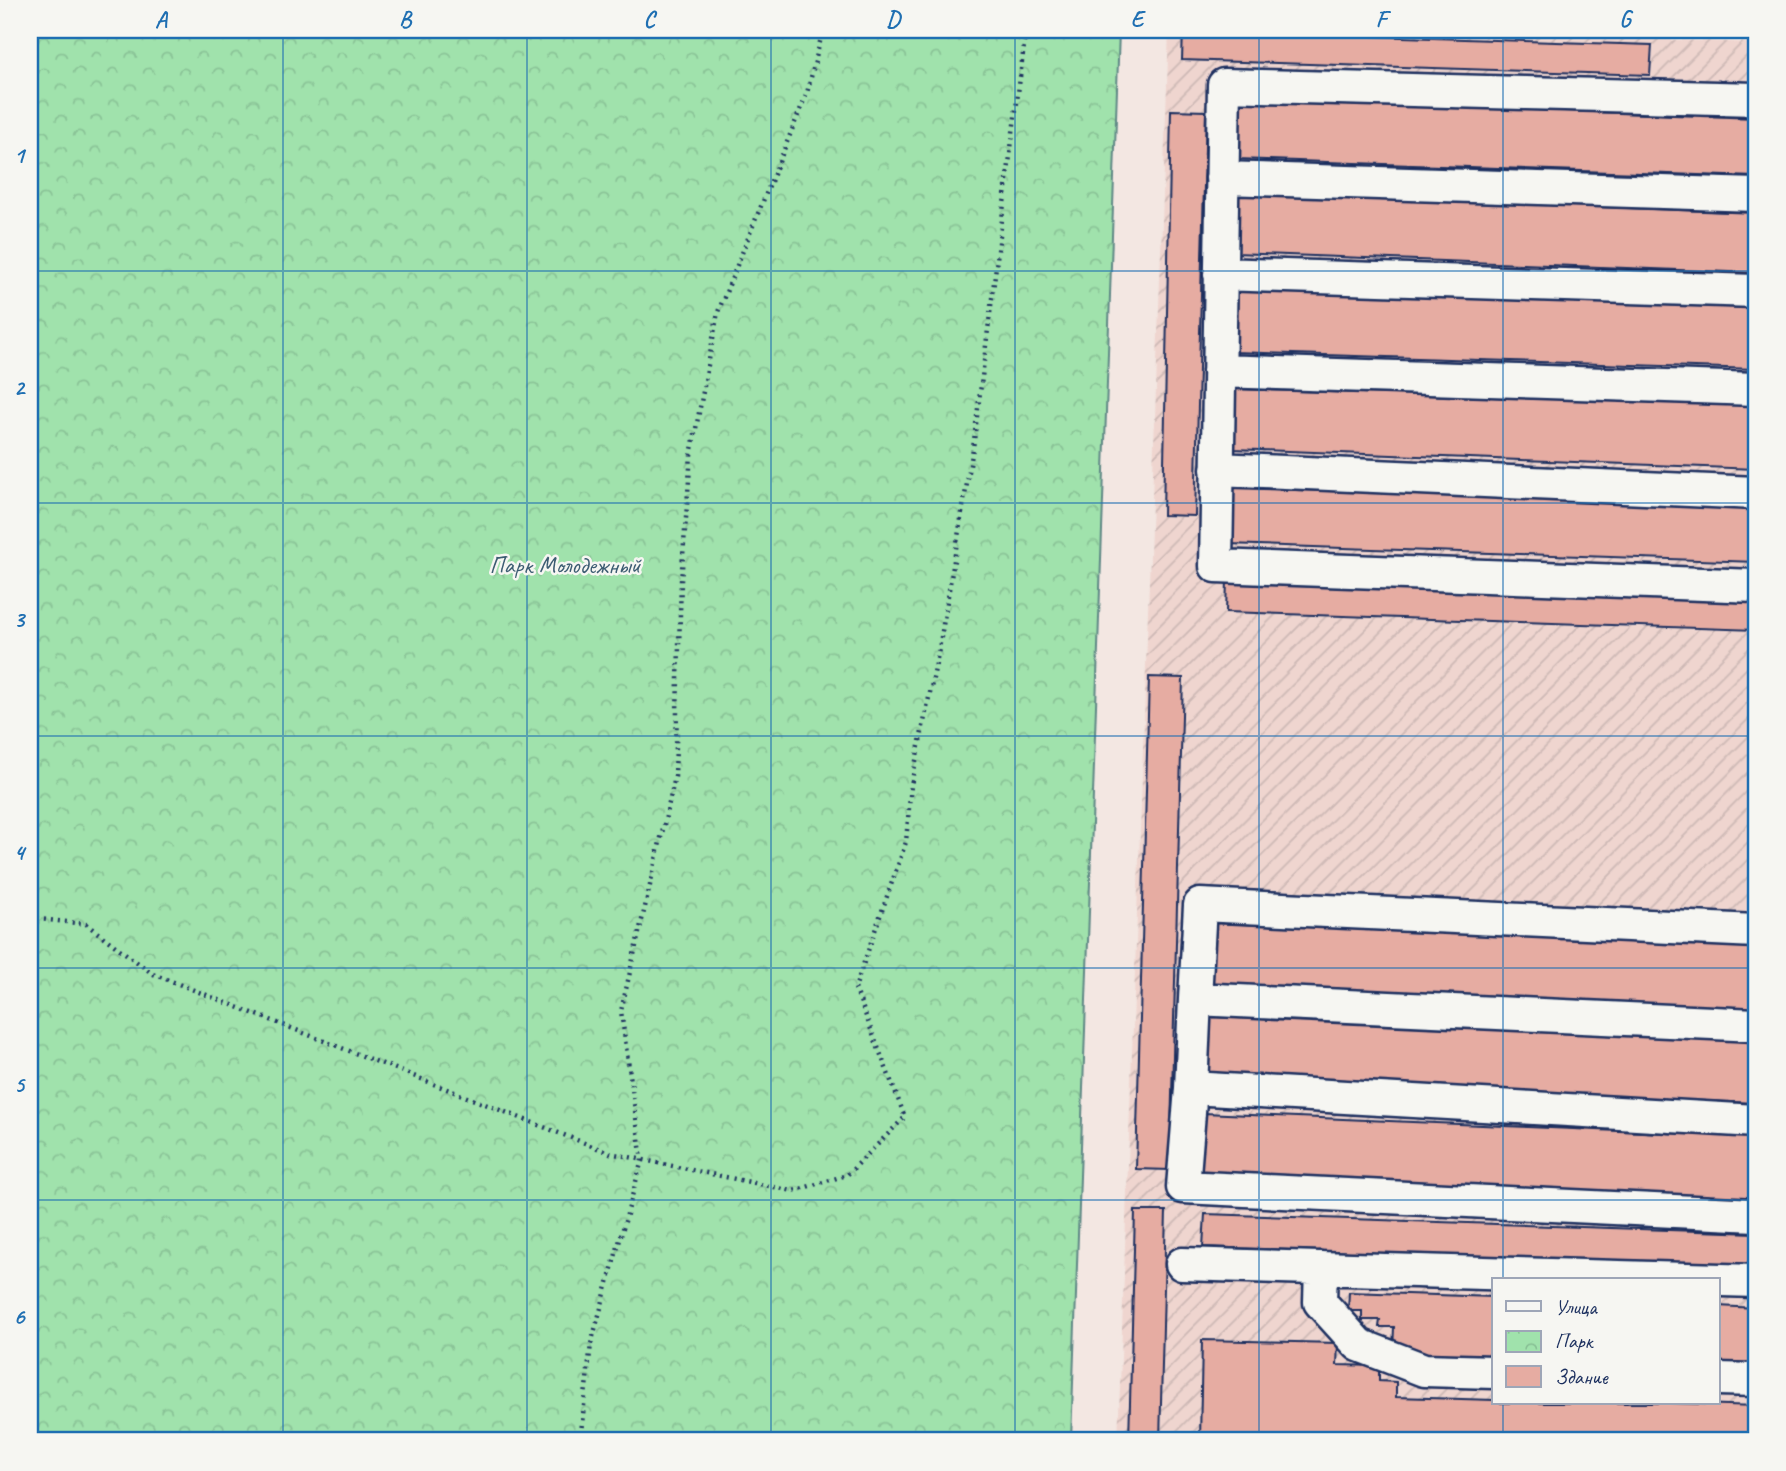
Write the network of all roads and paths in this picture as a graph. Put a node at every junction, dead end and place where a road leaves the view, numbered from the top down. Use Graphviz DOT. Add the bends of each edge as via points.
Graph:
graph roads {
  1 [pos="823,30"];
  2 [pos="1026,30"];
  3 [pos="1756,99"];
  4 [pos="1222,178"];
  5 [pos="1756,195"];
  6 [pos="1220,274"];
  7 [pos="1756,291"];
  8 [pos="1219,371"];
  9 [pos="1756,389"];
  10 [pos="1217,469"];
  11 [pos="1756,493"];
  12 [pos="1756,586"];
  13 [pos="30,918"];
  14 [pos="1756,930"];
  15 [pos="1195,999"];
  16 [pos="1756,1026"];
  17 [pos="1191,1088"];
  18 [pos="1756,1121"];
  19 [pos="642,1160"];
  20 [pos="1756,1215"];
  21 [pos="1182,1264"];
  22 [pos="1321,1268"];
  23 [pos="1656,1278"];
  24 [pos="1720,1280"];
  25 [pos="1756,1281"];
  26 [pos="1492,1372"];
  27 [pos="1720,1379"];
  28 [pos="1756,1380"];
  29 [pos="580,1441"];
  1 -- 19 [label="path" via="807,93 718,312 691,455 681,581 675,777 621,1011"];
  2 -- 19 [label="path" via="973,448 911,785 906,842 855,988 905,1117 847,1175 793,1191"];
  3 -- 4 [label="lane" via="1224,85"];
  4 -- 5 [label="lane"];
  4 -- 6 [label="lane"];
  6 -- 7 [label="lane"];
  6 -- 8 [label="lane"];
  8 -- 9 [label="lane"];
  8 -- 10 [label="lane"];
  10 -- 11 [label="lane"];
  10 -- 12 [label="lane" via="1216,566"];
  13 -- 19 [label="path" via="86,924 153,974 610,1153"];
  14 -- 15 [label="lane" via="1200,905"];
  15 -- 16 [label="lane"];
  15 -- 17 [label="lane"];
  17 -- 18 [label="lane"];
  17 -- 20 [label="lane" via="1183,1187"];
  19 -- 29 [label="path" via="591,1343"];
  21 -- 22 [label="lane"];
  22 -- 23 [label="lane"];
  22 -- 26 [label="lane" via="1320,1302 1359,1345 1424,1370"];
  24 -- 25 [label="lane"];
  27 -- 28 [label="lane"];
}
